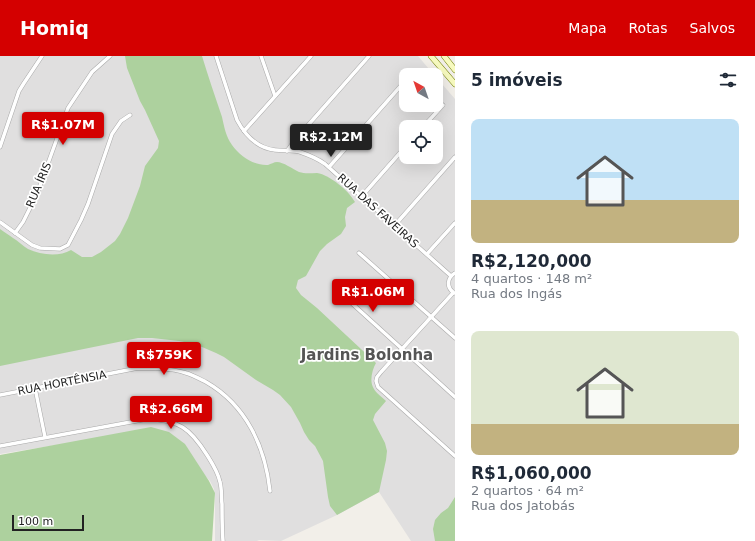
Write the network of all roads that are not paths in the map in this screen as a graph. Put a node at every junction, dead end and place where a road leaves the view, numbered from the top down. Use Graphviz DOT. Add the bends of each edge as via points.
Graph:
graph roads {
  1 [pos="42,56"];
  2 [pos="110,56"];
  3 [pos="216,56"];
  4 [pos="261,56"];
  5 [pos="369,56"];
  6 [pos="431,56"];
  7 [pos="444,56"];
  8 [pos="308,57"];
  9 [pos="447,70"];
  10 [pos="455,70"];
  11 [pos="455,84"];
  12 [pos="399,88"];
  13 [pos="275,96"];
  14 [pos="437,112"];
  15 [pos="130,115"];
  16 [pos="429,120"];
  17 [pos="244,131"];
  18 [pos="0,147"];
  19 [pos="286,151"];
  20 [pos="399,154"];
  21 [pos="455,157"];
  22 [pos="329,167"];
  23 [pos="362,196"];
  24 [pos="0,222"];
  25 [pos="455,223"];
  26 [pos="395,225"];
  27 [pos="15,233"];
  28 [pos="359,252"];
  29 [pos="427,254"];
  30 [pos="455,273"];
  31 [pos="451,276"];
  32 [pos="335,288"];
  33 [pos="454,293"];
  34 [pos="431,317"];
  35 [pos="455,338"];
  36 [pos="402,350"];
  37 [pos="35,388"];
  38 [pos="0,395"];
  39 [pos="455,397"];
  40 [pos="44,437"];
  41 [pos="0,446"];
  42 [pos="455,456"];
  43 [pos="270,491"];
  44 [pos="223,541"];
  1 -- 18 [label="street" via="19,91"];
  2 -- 27 [label="street, RUA ÍRIS" via="92,72 68,108 37,194"];
  3 -- 17 [label="street, RUA DAS FAVEIRAS" via="237,120"];
  4 -- 13 [label="street"];
  5 -- 19 [label="street"];
  6 -- 9 [label="street"];
  7 -- 10 [label="street"];
  8 -- 13 [label="street"];
  9 -- 10 [label="street"];
  9 -- 11 [label="street"];
  12 -- 22 [label="street"];
  13 -- 17 [label="street"];
  14 -- 16 [label="street"];
  15 -- 27 [label="street" via="120,121 112,134 88,204 68,245 60,249 40,248"];
  17 -- 19 [label="street, RUA DAS FAVEIRAS" via="261,146"];
  19 -- 22 [label="street, RUA DAS FAVEIRAS" via="300,152"];
  20 -- 23 [label="street"];
  21 -- 26 [label="street"];
  22 -- 23 [label="street, RUA DAS FAVEIRAS"];
  23 -- 26 [label="street, RUA DAS FAVEIRAS"];
  24 -- 27 [label="street"];
  25 -- 29 [label="street"];
  26 -- 29 [label="street, RUA DAS FAVEIRAS"];
  28 -- 34 [label="street"];
  29 -- 31 [label="street, RUA DAS FAVEIRAS"];
  30 -- 31 [label="street"];
  31 -- 33 [label="street" via="448,283"];
  32 -- 36 [label="street"];
  33 -- 34 [label="street"];
  34 -- 35 [label="street"];
  34 -- 36 [label="street"];
  36 -- 39 [label="street"];
  36 -- 42 [label="street" via="377,377 376,385"];
  37 -- 38 [label="street, RUA HORTÊNSIA"];
  37 -- 40 [label="street"];
  37 -- 43 [label="street, RUA HORTÊNSIA" via="138,368 160,368 188,373 224,394 249,424 266,465"];
  40 -- 41 [label="street"];
  40 -- 44 [label="street" via="147,419 166,420 181,426 199,442 219,476"];
}
